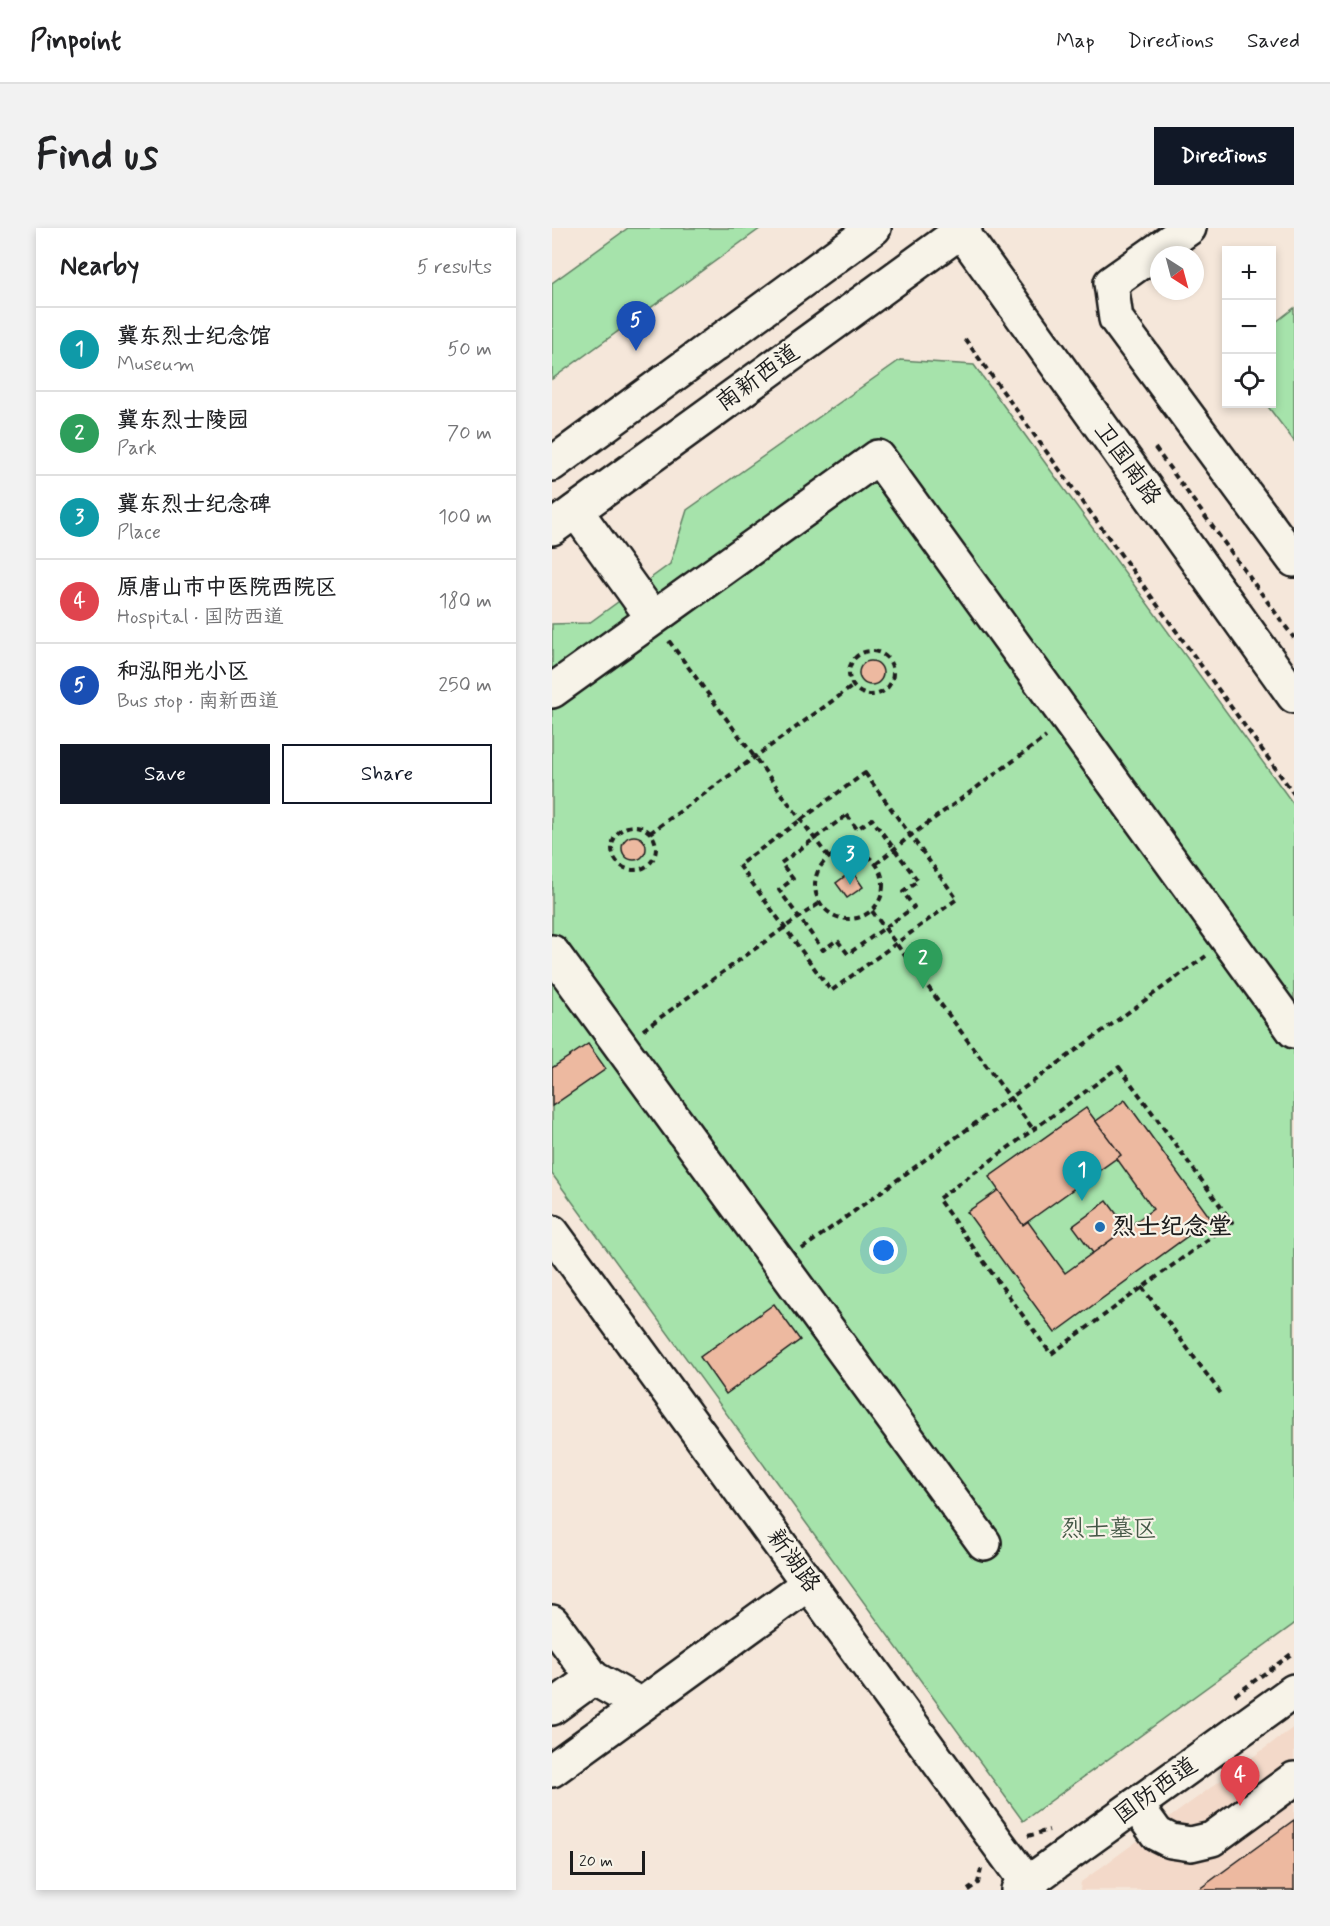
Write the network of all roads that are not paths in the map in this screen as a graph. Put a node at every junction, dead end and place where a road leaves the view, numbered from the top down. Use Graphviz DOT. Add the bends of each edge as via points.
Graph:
graph roads {
  1 [pos="874,228"];
  2 [pos="1189,228"];
  3 [pos="959,229"];
  4 [pos="552,464"];
  5 [pos="564,519"];
  6 [pos="1294,560"];
  7 [pos="653,618"];
  8 [pos="552,691"];
  9 [pos="1294,696"];
  10 [pos="552,952"];
  11 [pos="1294,1031"];
  12 [pos="552,1232"];
  13 [pos="984,1544"];
  14 [pos="809,1583"];
  15 [pos="552,1622"];
  16 [pos="593,1678"];
  17 [pos="1294,1691"];
  18 [pos="640,1706"];
  19 [pos="552,1707"];
  20 [pos="552,1770"];
  21 [pos="1294,1779"];
  22 [pos="1136,1805"];
  23 [pos="1026,1888"];
  1 -- 4 [label="main road"];
  2 -- 6 [label="main road" via="1111,283 1116,319"];
  3 -- 5 [label="main road, 南新西道"];
  3 -- 9 [label="main road, 卫国南路"];
  5 -- 7 [label="main road"];
  7 -- 8 [label="main road"];
  7 -- 11 [label="main road" via="878,457"];
  10 -- 13 [label="main road"];
  12 -- 14 [label="main road, 新湖路"];
  14 -- 18 [label="main road"];
  14 -- 23 [label="main road, 新湖路"];
  15 -- 16 [label="main road"];
  16 -- 18 [label="main road"];
  16 -- 19 [label="main road"];
  17 -- 22 [label="main road, 国防西道"];
  18 -- 20 [label="main road"];
  21 -- 22 [label="main road" via="1212,1839 1191,1845 1156,1834"];
  22 -- 23 [label="main road, 国防西道"];
}
